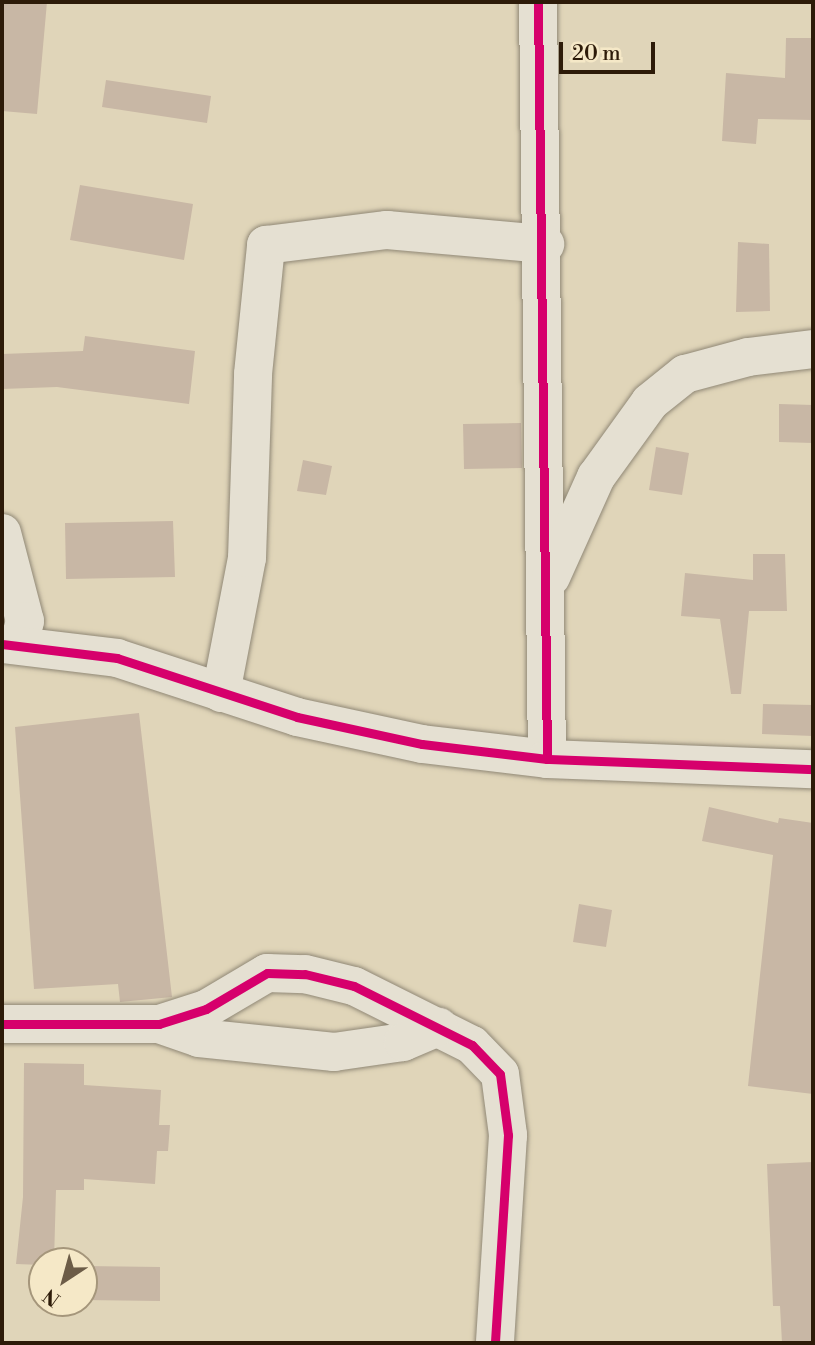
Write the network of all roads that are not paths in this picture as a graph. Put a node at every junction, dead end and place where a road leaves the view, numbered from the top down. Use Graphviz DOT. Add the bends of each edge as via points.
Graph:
graph roads {
  1 [pos="538,2"];
  2 [pos="545,244"];
  3 [pos="813,349"];
  4 [pos="2,533"];
  5 [pos="546,589"];
  6 [pos="11,643"];
  7 [pos="221,693"];
  8 [pos="547,760"];
  9 [pos="813,769"];
  10 [pos="2,1024"];
  11 [pos="159,1024"];
  12 [pos="439,1027"];
  13 [pos="495,1343"];
  1 -- 2 [label="street"];
  2 -- 5 [label="street"];
  2 -- 7 [label="street" via="387,230 266,245 253,374 247,558"];
  3 -- 5 [label="street" via="748,357 685,374 650,402 596,477"];
  4 -- 6 [label="street" via="24,621"];
  5 -- 8 [label="street"];
  6 -- 7 [label="street" via="117,658"];
  7 -- 8 [label="street" via="422,744"];
  8 -- 9 [label="street"];
  10 -- 11 [label="street"];
  11 -- 12 [label="street" via="199,1038 334,1052 403,1042"];
  11 -- 12 [label="street" via="206,1009 267,973 305,974 354,986"];
  12 -- 13 [label="street" via="472,1045 499,1074 508,1135"];
}
